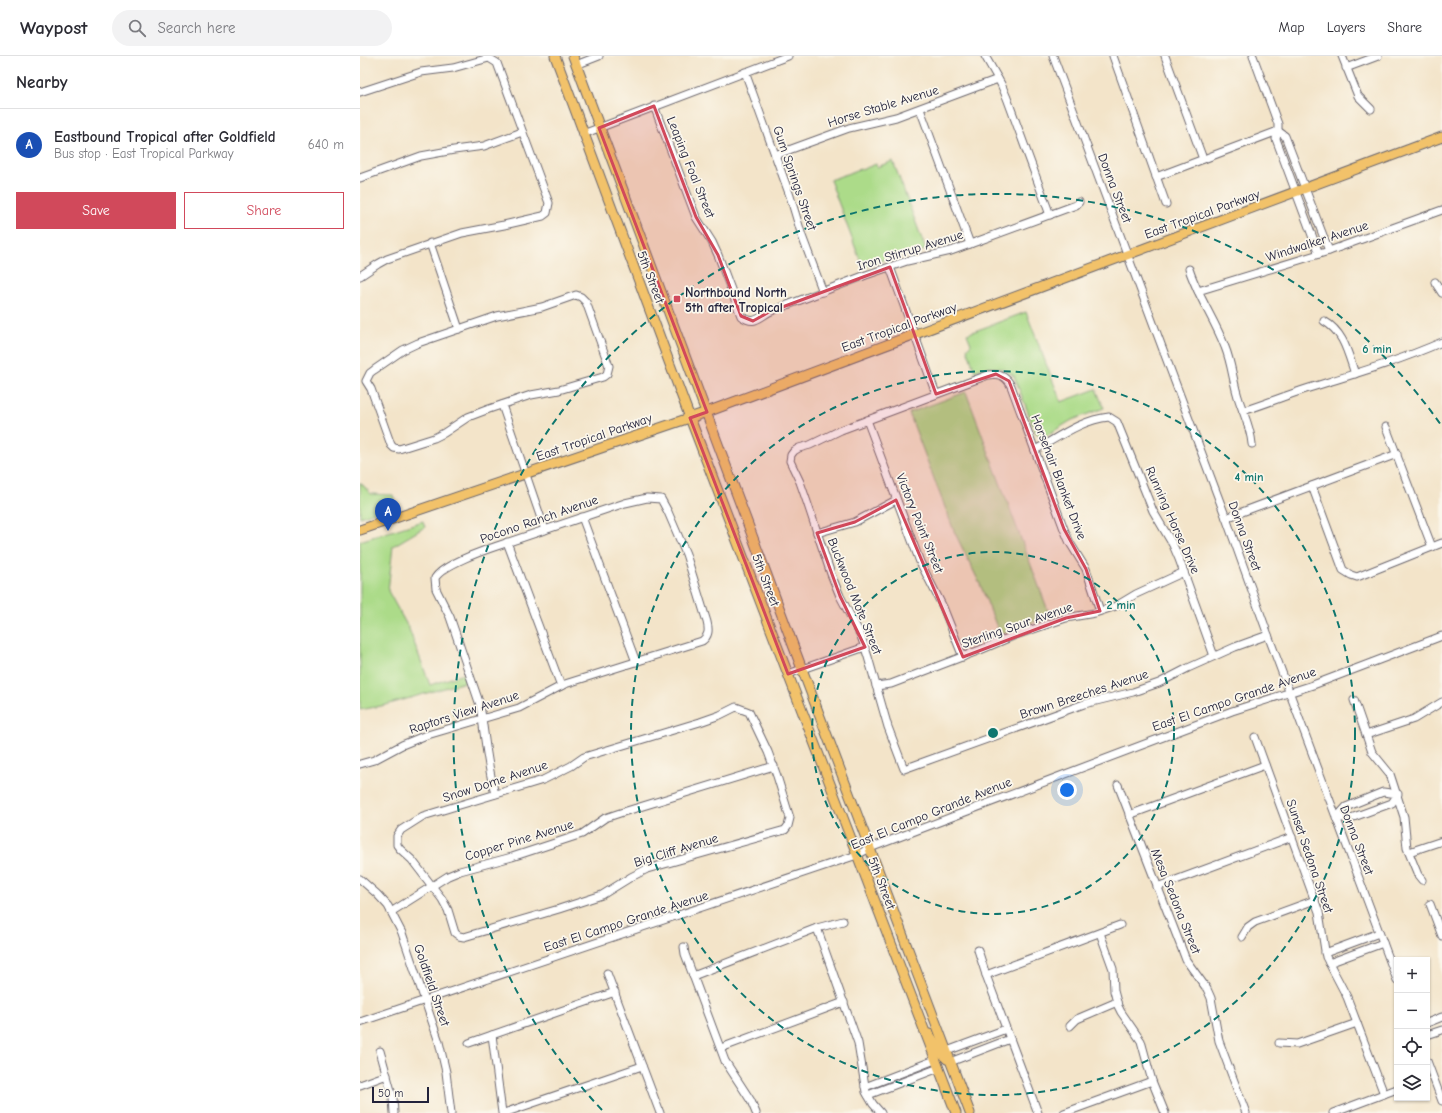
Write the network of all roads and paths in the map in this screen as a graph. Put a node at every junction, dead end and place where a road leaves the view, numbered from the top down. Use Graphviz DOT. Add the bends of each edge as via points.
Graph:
graph roads {
  1 [pos="555,56"];
  2 [pos="599,56"];
  3 [pos="788,56"];
  4 [pos="985,56"];
  5 [pos="1053,56"];
  6 [pos="1166,56"];
  7 [pos="1253,56"];
  8 [pos="1342,56"];
  9 [pos="1378,56"];
  10 [pos="1116,57"];
  11 [pos="574,60"];
  12 [pos="1346,68"];
  13 [pos="744,72"];
  14 [pos="998,79"];
  15 [pos="360,92"];
  16 [pos="654,106"];
  17 [pos="920,109"];
  18 [pos="1371,109"];
  19 [pos="599,128"];
  20 [pos="1278,131"];
  21 [pos="522,132"];
  22 [pos="583,134"];
  23 [pos="1442,137"];
  24 [pos="775,155"];
  25 [pos="1203,159"];
  26 [pos="1156,176"];
  27 [pos="360,178"];
  28 [pos="1305,189"];
  29 [pos="1295,193"];
  30 [pos="1079,202"];
  31 [pos="1166,204"];
  32 [pos="1442,210"];
  33 [pos="1050,215"];
  34 [pos="430,243"];
  35 [pos="970,244"];
  36 [pos="1329,251"];
  37 [pos="1319,254"];
  38 [pos="1128,255"];
  39 [pos="890,267"];
  40 [pos="1189,269"];
  41 [pos="360,276"];
  42 [pos="1435,282"];
  43 [pos="1198,291"];
  44 [pos="823,292"];
  45 [pos="1442,293"];
  46 [pos="747,320"];
  47 [pos="1324,321"];
  48 [pos="459,329"];
  49 [pos="914,335"];
  50 [pos="1442,342"];
  51 [pos="1355,374"];
  52 [pos="936,394"];
  53 [pos="502,405"];
  54 [pos="1243,411"];
  55 [pos="707,412"];
  56 [pos="690,418"];
  57 [pos="867,420"];
  58 [pos="1386,427"];
  59 [pos="1252,444"];
  60 [pos="1035,450"];
  61 [pos="1397,454"];
  62 [pos="525,474"];
  63 [pos="1312,486"];
  64 [pos="896,500"];
  65 [pos="582,517"];
  66 [pos="1226,518"];
  67 [pos="360,530"];
  68 [pos="545,530"];
  69 [pos="817,533"];
  70 [pos="507,542"];
  71 [pos="1442,543"];
  72 [pos="1432,547"];
  73 [pos="1184,572"];
  74 [pos="1100,611"];
  75 [pos="708,633"];
  76 [pos="1268,635"];
  77 [pos="1442,636"];
  78 [pos="865,647"];
  79 [pos="1214,656"];
  80 [pos="963,657"];
  81 [pos="636,662"];
  82 [pos="802,669"];
  83 [pos="788,674"];
  84 [pos="560,686"];
  85 [pos="876,686"];
  86 [pos="1289,692"];
  87 [pos="1354,700"];
  88 [pos="1442,702"];
  89 [pos="482,719"];
  90 [pos="1366,735"];
  91 [pos="1254,737"];
  92 [pos="360,764"];
  93 [pos="1265,765"];
  94 [pos="774,766"];
  95 [pos="904,769"];
  96 [pos="1118,785"];
  97 [pos="495,794"];
  98 [pos="1398,794"];
  99 [pos="1129,815"];
  100 [pos="1336,818"];
  101 [pos="1292,837"];
  102 [pos="1442,841"];
  103 [pos="870,848"];
  104 [pos="1409,852"];
  105 [pos="857,856"];
  106 [pos="360,879"];
  107 [pos="1422,880"];
  108 [pos="432,885"];
  109 [pos="1157,887"];
  110 [pos="1315,900"];
  111 [pos="1430,904"];
  112 [pos="391,912"];
  113 [pos="843,921"];
  114 [pos="1120,925"];
  115 [pos="817,928"];
  116 [pos="1100,933"];
  117 [pos="1380,933"];
  118 [pos="1442,934"];
  119 [pos="1242,937"];
  120 [pos="1383,943"];
  121 [pos="684,947"];
  122 [pos="978,950"];
  123 [pos="1325,953"];
  124 [pos="1329,964"];
  125 [pos="1394,972"];
  126 [pos="607,973"];
  127 [pos="986,975"];
  128 [pos="693,976"];
  129 [pos="615,992"];
  130 [pos="424,1001"];
  131 [pos="844,1002"];
  132 [pos="1117,1002"];
  133 [pos="1442,1017"];
  134 [pos="920,1021"];
  135 [pos="360,1022"];
  136 [pos="1430,1022"];
  137 [pos="1357,1023"];
  138 [pos="1070,1026"];
  139 [pos="1006,1029"];
  140 [pos="1442,1030"];
  141 [pos="1430,1034"];
  142 [pos="492,1035"];
  143 [pos="1010,1039"];
  144 [pos="1278,1043"];
  145 [pos="469,1044"];
  146 [pos="721,1048"];
  147 [pos="380,1051"];
  148 [pos="946,1051"];
  149 [pos="950,1062"];
  150 [pos="937,1064"];
  151 [pos="1428,1065"];
  152 [pos="642,1066"];
  153 [pos="387,1076"];
  154 [pos="1152,1080"];
  155 [pos="360,1085"];
  156 [pos="865,1087"];
  157 [pos="1394,1090"];
  158 [pos="1384,1094"];
  159 [pos="868,1096"];
  160 [pos="1442,1101"];
  161 [pos="968,1109"];
  162 [pos="394,1113"];
  163 [pos="451,1113"];
  164 [pos="503,1113"];
  165 [pos="660,1113"];
  166 [pos="756,1113"];
  167 [pos="881,1113"];
  168 [pos="956,1113"];
  169 [pos="1038,1113"];
  170 [pos="1064,1113"];
  171 [pos="1165,1113"];
  172 [pos="1246,1113"];
  173 [pos="1333,1113"];
  1 -- 22 [label="main road, 5th Street"];
  2 -- 11 [label="street"];
  3 -- 13 [label="street"];
  4 -- 14 [label="street"];
  5 -- 38 [label="street, Donna Street"];
  6 -- 25 [label="street"];
  7 -- 20 [label="street" via="1278,124"];
  8 -- 12 [label="street"];
  9 -- 12 [label="street"];
  10 -- 26 [label="street"];
  11 -- 19 [label="main road, 5th Street"];
  12 -- 18 [label="street" via="1358,96"];
  13 -- 16 [label="street"];
  13 -- 24 [label="street, Gum Springs Street"];
  14 -- 17 [label="street, Horse Stable Avenue"];
  14 -- 33 [label="street"];
  15 -- 21 [label="street" via="421,72 453,68 489,58 497,64"];
  16 -- 19 [label="street"];
  16 -- 46 [label="street, Leaping Foal Street" via="696,217 718,255 741,316"];
  17 -- 24 [label="street, Horse Stable Avenue" via="849,128"];
  17 -- 35 [label="street"];
  19 -- 22 [label="street"];
  19 -- 55 [label="main road, 5th Street"];
  20 -- 25 [label="street"];
  20 -- 28 [label="street" via="1285,136"];
  20 -- 29 [label="street" via="1276,139"];
  21 -- 27 [label="street" via="484,146 421,156"];
  21 -- 34 [label="street" via="549,203 547,213"];
  22 -- 56 [label="main road, 5th Street"];
  23 -- 28 [label="main road, East Tropical Parkway"];
  24 -- 44 [label="street, Gum Springs Street"];
  25 -- 26 [label="street"];
  26 -- 31 [label="street"];
  28 -- 29 [label="main road, East Tropical Parkway"];
  28 -- 36 [label="street"];
  29 -- 37 [label="street"];
  29 -- 38 [label="main road, East Tropical Parkway"];
  30 -- 33 [label="street, Iron Stirrup Avenue"];
  32 -- 36 [label="street, Windwalker Avenue"];
  33 -- 35 [label="street, Iron Stirrup Avenue"];
  34 -- 41 [label="street" via="387,259"];
  34 -- 48 [label="street"];
  35 -- 39 [label="street, Iron Stirrup Avenue" via="940,255"];
  36 -- 37 [label="street, Windwalker Avenue"];
  37 -- 43 [label="street, Windwalker Avenue"];
  38 -- 49 [label="main road, East Tropical Parkway"];
  38 -- 66 [label="street, Donna Street"];
  39 -- 44 [label="street, Iron Stirrup Avenue"];
  39 -- 49 [label="street"];
  40 -- 43 [label="street"];
  42 -- 45 [label="street"];
  43 -- 54 [label="street" via="1225,346"];
  44 -- 46 [label="street, Iron Stirrup Avenue" via="769,312 753,321"];
  47 -- 51 [label="street" via="1342,338"];
  48 -- 53 [label="street" via="403,350 368,377 366,381 391,446 399,449 434,438 468,417"];
  48 -- 53 [label="street" via="497,316 542,308 572,296 581,297 586,302 609,366 608,374"];
  49 -- 52 [label="street"];
  49 -- 55 [label="main road, East Tropical Parkway"];
  50 -- 51 [label="street" via="1416,354"];
  51 -- 54 [label="street"];
  52 -- 57 [label="street"];
  52 -- 60 [label="street, Horsehair Blanket Drive" via="988,375 1002,375 1011,386"];
  53 -- 62 [label="street"];
  54 -- 59 [label="street"];
  55 -- 56 [label="main road, East Tropical Parkway"];
  55 -- 82 [label="main road, 5th Street"];
  56 -- 62 [label="main road, East Tropical Parkway"];
  56 -- 83 [label="main road, 5th Street"];
  57 -- 64 [label="street, Victory Point Street"];
  57 -- 69 [label="street, Buckwood Mote Street" via="799,448 791,455 790,461"];
  58 -- 61 [label="street"];
  60 -- 73 [label="street, Running Horse Drive" via="1078,425 1109,417 1117,422 1147,498 1173,545"];
  60 -- 74 [label="street, Horsehair Blanket Drive" via="1064,529 1086,568"];
  61 -- 63 [label="street"];
  61 -- 72 [label="street"];
  62 -- 67 [label="main road, East Tropical Parkway"];
  62 -- 68 [label="street"];
  63 -- 66 [label="street"];
  63 -- 72 [label="street" via="1342,570 1351,575 1357,576"];
  64 -- 69 [label="street" via="855,522"];
  64 -- 80 [label="street, Victory Point Street" via="920,562 943,607"];
  65 -- 68 [label="street, Pocono Ranch Avenue"];
  65 -- 75 [label="street, Pocono Ranch Avenue" via="647,498 657,498 663,502 686,554"];
  65 -- 81 [label="street"];
  66 -- 76 [label="street, Donna Street"];
  68 -- 70 [label="street, Pocono Ranch Avenue"];
  69 -- 78 [label="street, Buckwood Mote Street" via="837,589"];
  70 -- 84 [label="street"];
  70 -- 89 [label="street, Pocono Ranch Avenue" via="481,551 442,570 435,578 436,589 450,617 480,705"];
  71 -- 72 [label="street"];
  73 -- 74 [label="street, Sterling Spur Avenue" via="1116,606"];
  73 -- 79 [label="street, Running Horse Drive"];
  74 -- 80 [label="street, Sterling Spur Avenue" via="1066,618"];
  75 -- 81 [label="street, Raptors View Avenue" via="702,641"];
  76 -- 79 [label="street, Brown Breeches Avenue"];
  76 -- 86 [label="street, Donna Street"];
  77 -- 86 [label="street, East El Campo Grande Avenue"];
  78 -- 82 [label="street"];
  78 -- 85 [label="street, Buckwood Mote Street"];
  79 -- 95 [label="street, Brown Breeches Avenue" via="1153,685 1084,704"];
  80 -- 85 [label="street, Sterling Spur Avenue" via="891,684"];
  81 -- 84 [label="street, Raptors View Avenue"];
  82 -- 83 [label="street"];
  82 -- 103 [label="main road, 5th Street"];
  83 -- 105 [label="main road, 5th Street"];
  84 -- 89 [label="street, Raptors View Avenue" via="519,708"];
  85 -- 95 [label="street, Buckwood Mote Street"];
  86 -- 100 [label="street, Donna Street"];
  86 -- 103 [label="street, East El Campo Grande Avenue" via="1232,711"];
  87 -- 90 [label="street"];
  88 -- 90 [label="street" via="1414,719"];
  89 -- 92 [label="street, Raptors View Avenue" via="424,736"];
  89 -- 97 [label="street" via="488,767"];
  90 -- 98 [label="street" via="1372,752 1390,774"];
  91 -- 93 [label="street, Sunset Sedona Street"];
  93 -- 99 [label="street"];
  93 -- 101 [label="street, Sunset Sedona Street"];
  94 -- 97 [label="street, Snow Dome Avenue" via="749,712 736,707 700,722 594,753 543,780"];
  94 -- 108 [label="street, Copper Pine Avenue" via="605,818 582,834 460,871"];
  94 -- 108 [label="street, Big Cliff Avenue" via="790,818 785,830 647,869 602,895 464,937 455,933 448,910"];
  96 -- 99 [label="street, Mesa Sedona Street"];
  97 -- 108 [label="street, Snow Dome Avenue" via="423,816 400,830 397,845"];
  98 -- 100 [label="street" via="1392,803 1351,818"];
  98 -- 100 [label="street" via="1383,792 1346,807"];
  98 -- 104 [label="street"];
  99 -- 109 [label="street, Mesa Sedona Street"];
  100 -- 117 [label="street, Donna Street"];
  101 -- 109 [label="street"];
  101 -- 110 [label="street, Sunset Sedona Street"];
  102 -- 104 [label="street"];
  103 -- 105 [label="street, East El Campo Grande Avenue"];
  103 -- 148 [label="main road, 5th Street"];
  104 -- 107 [label="street"];
  105 -- 130 [label="street, East El Campo Grande Avenue"];
  105 -- 134 [label="main road, 5th Street"];
  106 -- 112 [label="street, Goldfield Street" via="377,894"];
  108 -- 112 [label="street, Copper Pine Avenue"];
  109 -- 172 [label="street, Mesa Sedona Street" via="1186,960 1211,998 1219,1041"];
  110 -- 119 [label="street" via="1255,922"];
  110 -- 123 [label="street, Sunset Sedona Street"];
  111 -- 118 [label="street"];
  112 -- 130 [label="street, Goldfield Street" via="402,933"];
  113 -- 115 [label="street"];
  114 -- 116 [label="street"];
  115 -- 128 [label="street"];
  115 -- 131 [label="street"];
  116 -- 127 [label="street"];
  116 -- 132 [label="street" via="1113,969"];
  117 -- 120 [label="street, Donna Street"];
  117 -- 123 [label="street"];
  120 -- 124 [label="street"];
  120 -- 125 [label="street, Donna Street"];
  121 -- 128 [label="street"];
  122 -- 127 [label="street"];
  123 -- 124 [label="street, Sunset Sedona Street"];
  124 -- 137 [label="street, Sunset Sedona Street" via="1347,997"];
  126 -- 129 [label="street"];
  127 -- 139 [label="street"];
  128 -- 146 [label="street"];
  129 -- 142 [label="street"];
  129 -- 152 [label="street"];
  130 -- 135 [label="street, East El Campo Grande Avenue"];
  130 -- 163 [label="street, Goldfield Street" via="439,1042"];
  131 -- 146 [label="street"];
  131 -- 156 [label="street" via="858,1042"];
  132 -- 138 [label="street" via="1077,1019"];
  132 -- 154 [label="street" via="1141,1041"];
  133 -- 136 [label="street"];
  134 -- 149 [label="main road"];
  134 -- 150 [label="main road, 5th Street"];
  137 -- 144 [label="street" via="1302,1043"];
  137 -- 158 [label="street, Sunset Sedona Street"];
  139 -- 143 [label="street"];
  139 -- 148 [label="street"];
  140 -- 141 [label="street"];
  142 -- 145 [label="street"];
  142 -- 164 [label="street"];
  143 -- 149 [label="street"];
  143 -- 169 [label="street"];
  146 -- 166 [label="street" via="725,1061"];
  147 -- 153 [label="street"];
  148 -- 149 [label="main road, 5th Street"];
  149 -- 161 [label="main road, 5th Street"];
  150 -- 156 [label="street"];
  150 -- 159 [label="street"];
  150 -- 161 [label="main road" via="945,1071"];
  150 -- 168 [label="main road, 5th Street"];
  151 -- 160 [label="street"];
  152 -- 164 [label="street"];
  152 -- 165 [label="street"];
  153 -- 155 [label="street"];
  153 -- 162 [label="street"];
  154 -- 170 [label="street"];
  154 -- 171 [label="street"];
  156 -- 159 [label="street"];
  157 -- 158 [label="street"];
  158 -- 173 [label="street"];
  159 -- 167 [label="street"];
}
